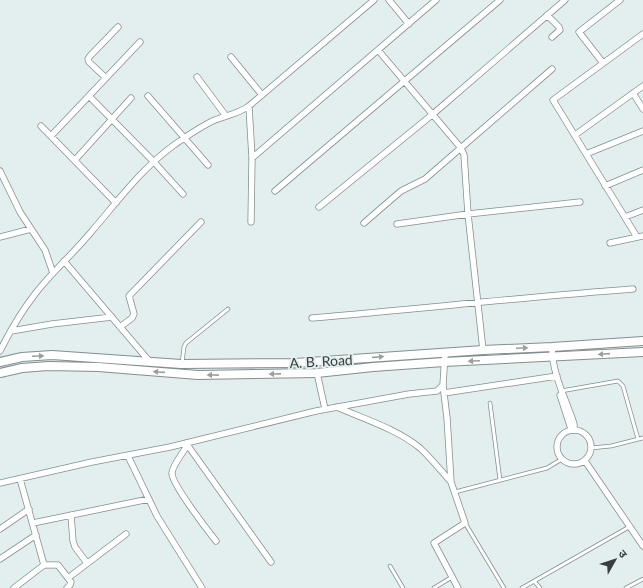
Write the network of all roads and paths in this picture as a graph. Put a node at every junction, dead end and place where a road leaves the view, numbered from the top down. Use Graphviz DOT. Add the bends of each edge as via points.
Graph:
graph roads {
  1 [pos="374,0"];
  2 [pos="389,0"];
  3 [pos="436,0"];
  4 [pos="500,0"];
  5 [pos="564,0"];
  6 [pos="620,0"];
  7 [pos="547,15"];
  8 [pos="409,24"];
  9 [pos="118,27"];
  10 [pos="643,34"];
  11 [pos="552,37"];
  12 [pos="140,42"];
  13 [pos="378,50"];
  14 [pos="231,57"];
  15 [pos="603,63"];
  16 [pos="552,69"];
  17 [pos="198,77"];
  18 [pos="106,78"];
  19 [pos="404,81"];
  20 [pos="643,86"];
  21 [pos="633,93"];
  22 [pos="262,95"];
  23 [pos="89,96"];
  24 [pos="148,96"];
  25 [pos="131,98"];
  26 [pos="249,106"];
  27 [pos="643,109"];
  28 [pos="433,114"];
  29 [pos="226,116"];
  30 [pos="112,120"];
  31 [pos="41,126"];
  32 [pos="643,131"];
  33 [pos="51,136"];
  34 [pos="575,136"];
  35 [pos="185,138"];
  36 [pos="461,148"];
  37 [pos="586,154"];
  38 [pos="252,158"];
  39 [pos="74,160"];
  40 [pos="154,162"];
  41 [pos="208,165"];
  42 [pos="643,170"];
  43 [pos="0,171"];
  44 [pos="606,186"];
  45 [pos="275,191"];
  46 [pos="183,194"];
  47 [pos="580,202"];
  48 [pos="116,203"];
  49 [pos="319,208"];
  50 [pos="643,210"];
  51 [pos="468,214"];
  52 [pos="625,217"];
  53 [pos="200,222"];
  54 [pos="251,222"];
  55 [pos="364,223"];
  56 [pos="397,224"];
  57 [pos="31,229"];
  58 [pos="0,237"];
  59 [pos="640,237"];
  60 [pos="610,243"];
  61 [pos="64,261"];
  62 [pos="54,273"];
  63 [pos="633,289"];
  64 [pos="478,302"];
  65 [pos="228,309"];
  66 [pos="112,317"];
  67 [pos="312,318"];
  68 [pos="120,327"];
  69 [pos="11,331"];
  70 [pos="643,341"];
  71 [pos="552,347"];
  72 [pos="483,350"];
  73 [pos="0,351"];
  74 [pos="643,352"];
  75 [pos="445,353"];
  76 [pos="552,358"];
  77 [pos="0,362"];
  78 [pos="150,362"];
  79 [pos="444,362"];
  80 [pos="181,364"];
  81 [pos="0,373"];
  82 [pos="317,373"];
  83 [pos="557,376"];
  84 [pos="443,385"];
  85 [pos="561,391"];
  86 [pos="444,393"];
  87 [pos="490,403"];
  88 [pos="337,407"];
  89 [pos="325,409"];
  90 [pos="574,430"];
  91 [pos="643,438"];
  92 [pos="638,439"];
  93 [pos="186,444"];
  94 [pos="591,448"];
  95 [pos="128,456"];
  96 [pos="562,459"];
  97 [pos="584,461"];
  98 [pos="20,479"];
  99 [pos="500,480"];
  100 [pos="451,482"];
  101 [pos="0,483"];
  102 [pos="455,492"];
  103 [pos="149,499"];
  104 [pos="29,509"];
  105 [pos="70,515"];
  106 [pos="465,522"];
  107 [pos="33,523"];
  108 [pos="629,527"];
  109 [pos="0,529"];
  110 [pos="126,534"];
  111 [pos="36,535"];
  112 [pos="216,541"];
  113 [pos="643,546"];
  114 [pos="0,558"];
  115 [pos="270,562"];
  116 [pos="87,563"];
  117 [pos="44,565"];
  118 [pos="390,566"];
  119 [pos="452,577"];
  120 [pos="68,578"];
  121 [pos="643,579"];
  122 [pos="534,581"];
  123 [pos="14,588"];
  124 [pos="67,588"];
  125 [pos="202,588"];
  126 [pos="403,588"];
  127 [pos="434,588"];
  128 [pos="458,588"];
  129 [pos="504,588"];
  130 [pos="522,588"];
  131 [pos="540,588"];
  132 [pos="626,588"];
  1 -- 22 [label="street"];
  2 -- 8 [label="street"];
  3 -- 8 [label="street"];
  4 -- 19 [label="street"];
  5 -- 7 [label="street"];
  6 -- 15 [label="street" via="579,32"];
  7 -- 11 [label="street" via="560,30"];
  7 -- 28 [label="street"];
  8 -- 13 [label="street"];
  9 -- 18 [label="street" via="88,59"];
  10 -- 15 [label="street"];
  12 -- 18 [label="street"];
  13 -- 19 [label="street"];
  13 -- 38 [label="street"];
  14 -- 22 [label="street"];
  15 -- 34 [label="street" via="553,100"];
  16 -- 36 [label="street"];
  17 -- 29 [label="street"];
  18 -- 23 [label="street"];
  19 -- 28 [label="street"];
  19 -- 45 [label="street"];
  20 -- 21 [label="street"];
  21 -- 27 [label="street"];
  21 -- 34 [label="street"];
  22 -- 26 [label="street"];
  23 -- 30 [label="street"];
  23 -- 33 [label="street"];
  24 -- 35 [label="street"];
  25 -- 30 [label="street"];
  26 -- 29 [label="street" via="241,112"];
  26 -- 38 [label="street"];
  28 -- 36 [label="street"];
  28 -- 49 [label="street"];
  29 -- 35 [label="street" via="204,125"];
  30 -- 39 [label="street"];
  30 -- 40 [label="street"];
  31 -- 33 [label="street"];
  32 -- 37 [label="street"];
  33 -- 39 [label="street"];
  34 -- 37 [label="street"];
  35 -- 40 [label="street"];
  35 -- 41 [label="street"];
  36 -- 51 [label="street" via="465,161"];
  36 -- 55 [label="street" via="425,179 401,191"];
  37 -- 44 [label="street"];
  38 -- 54 [label="street"];
  39 -- 48 [label="street"];
  40 -- 46 [label="street"];
  40 -- 48 [label="street"];
  42 -- 44 [label="street"];
  43 -- 57 [label="street"];
  44 -- 52 [label="street"];
  47 -- 51 [label="street"];
  48 -- 61 [label="street"];
  50 -- 52 [label="street"];
  51 -- 56 [label="street"];
  51 -- 64 [label="street"];
  52 -- 59 [label="street"];
  53 -- 68 [label="street" via="129,296 134,314"];
  57 -- 58 [label="street"];
  57 -- 62 [label="street" via="45,250"];
  59 -- 60 [label="street"];
  61 -- 62 [label="street"];
  61 -- 66 [label="street"];
  62 -- 69 [label="street" via="34,294"];
  63 -- 64 [label="street"];
  64 -- 67 [label="street"];
  64 -- 72 [label="street"];
  65 -- 80 [label="lane" via="186,343"];
  66 -- 68 [label="street"];
  66 -- 69 [label="street"];
  68 -- 78 [label="street"];
  69 -- 73 [label="street"];
  70 -- 71 [label="main road, A. B. Road"];
  72 -- 71 [label="main road, A. B. Road, one-way"];
  71 -- 76 [label="street"];
  72 -- 75 [label="main road, A. B. Road"];
  74 -- 76 [label="main road, A. B. Road, one-way"];
  75 -- 79 [label="street"];
  80 -- 75 [label="main road, A. B. Road, one-way" via="315,362"];
  76 -- 79 [label="main road, A. B. Road, one-way"];
  76 -- 83 [label="street"];
  77 -- 78 [label="main road, A. B. Road, one-way" via="22,357 52,355"];
  78 -- 80 [label="main road, A. B. Road"];
  79 -- 82 [label="main road, A. B. Road"];
  79 -- 84 [label="street"];
  82 -- 81 [label="main road, A. B. Road, one-way" via="198,375 48,366"];
  82 -- 89 [label="street"];
  83 -- 85 [label="street"];
  83 -- 86 [label="street"];
  84 -- 86 [label="street"];
  84 -- 88 [label="street" via="437,391"];
  85 -- 90 [label="street" via="570,426"];
  85 -- 92 [label="lane" via="620,382"];
  86 -- 100 [label="street"];
  87 -- 99 [label="lane"];
  88 -- 89 [label="street"];
  88 -- 100 [label="street" via="394,432 420,448"];
  89 -- 93 [label="street"];
  90 -- 94 [label="street" via="586,435"];
  90 -- 96 [label="street" via="563,434 558,441 558,454"];
  91 -- 92 [label="lane"];
  92 -- 94 [label="lane"];
  93 -- 95 [label="street"];
  93 -- 112 [label="street" via="171,471 172,478"];
  93 -- 115 [label="street"];
  94 -- 97 [label="street"];
  95 -- 98 [label="street"];
  95 -- 103 [label="street"];
  96 -- 97 [label="street" via="574,464"];
  96 -- 99 [label="lane" via="547,468"];
  97 -- 108 [label="street"];
  98 -- 101 [label="street"];
  98 -- 104 [label="street"];
  99 -- 102 [label="lane"];
  100 -- 102 [label="street"];
  102 -- 106 [label="street"];
  103 -- 105 [label="street"];
  103 -- 125 [label="street"];
  104 -- 107 [label="street"];
  104 -- 109 [label="street"];
  105 -- 107 [label="street"];
  105 -- 116 [label="street" via="75,548"];
  106 -- 119 [label="street" via="434,543"];
  106 -- 129 [label="lane"];
  107 -- 111 [label="street"];
  108 -- 113 [label="street"];
  108 -- 122 [label="lane"];
  110 -- 116 [label="street"];
  111 -- 114 [label="street"];
  111 -- 117 [label="street"];
  116 -- 120 [label="street"];
  117 -- 120 [label="street" via="58,565"];
  117 -- 123 [label="street"];
  118 -- 126 [label="lane"];
  119 -- 127 [label="lane"];
  119 -- 128 [label="street"];
  120 -- 124 [label="street" via="71,582"];
  121 -- 132 [label="lane"];
  122 -- 130 [label="lane"];
  122 -- 131 [label="lane"];
}
